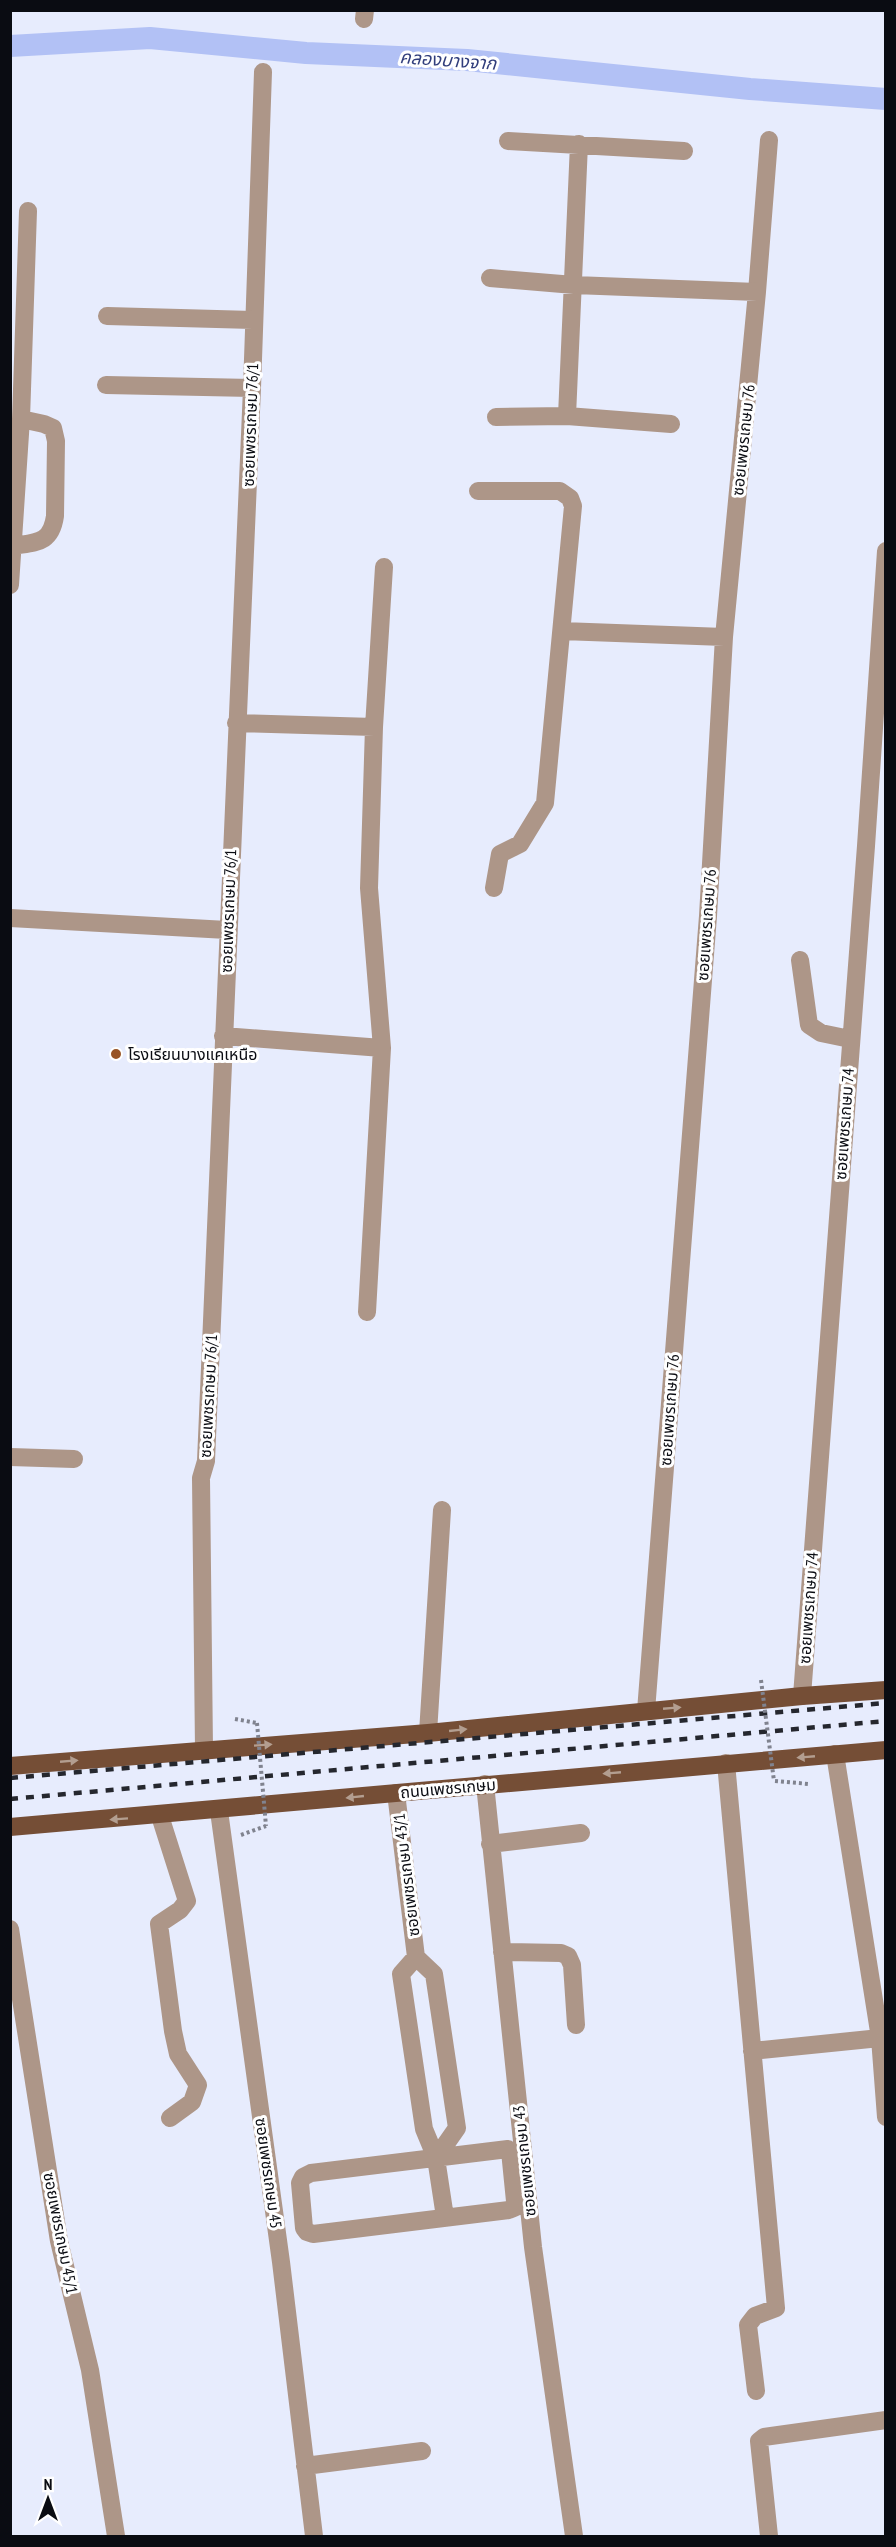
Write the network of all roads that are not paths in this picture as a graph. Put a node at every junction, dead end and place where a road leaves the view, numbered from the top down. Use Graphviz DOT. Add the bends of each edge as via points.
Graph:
graph roads {
  1 [pos="263,72"];
  2 [pos="769,140"];
  3 [pos="508,141"];
  4 [pos="579,144"];
  5 [pos="684,151"];
  6 [pos="28,211"];
  7 [pos="490,278"];
  8 [pos="574,285"];
  9 [pos="757,292"];
  10 [pos="107,316"];
  11 [pos="253,320"];
  12 [pos="106,385"];
  13 [pos="252,388"];
  14 [pos="567,416"];
  15 [pos="496,417"];
  16 [pos="21,418"];
  17 [pos="671,424"];
  18 [pos="478,491"];
  19 [pos="13,546"];
  20 [pos="885,551"];
  21 [pos="384,567"];
  22 [pos="10,585"];
  23 [pos="562,631"];
  24 [pos="724,637"];
  25 [pos="236,723"];
  26 [pos="374,727"];
  27 [pos="494,888"];
  28 [pos="10,918"];
  29 [pos="227,930"];
  30 [pos="800,960"];
  31 [pos="223,1036"];
  32 [pos="850,1039"];
  33 [pos="382,1048"];
  34 [pos="367,1312"];
  35 [pos="10,1457"];
  36 [pos="74,1459"];
  37 [pos="442,1510"];
  38 [pos="885,1690"];
  39 [pos="802,1696"];
  40 [pos="646,1711"];
  41 [pos="428,1733"];
  42 [pos="204,1749"];
  43 [pos="885,1750"];
  44 [pos="835,1754"];
  45 [pos="726,1763"];
  46 [pos="10,1766"];
  47 [pos="485,1784"];
  48 [pos="396,1793"];
  49 [pos="219,1810"];
  50 [pos="160,1816"];
  51 [pos="10,1827"];
  52 [pos="581,1833"];
  53 [pos="490,1844"];
  54 [pos="10,1929"];
  55 [pos="502,1952"];
  56 [pos="416,1957"];
  57 [pos="576,2025"];
  58 [pos="880,2038"];
  59 [pos="752,2051"];
  60 [pos="885,2117"];
  61 [pos="170,2118"];
  62 [pos="436,2158"];
  63 [pos="445,2217"];
  64 [pos="756,2391"];
  65 [pos="885,2420"];
  66 [pos="422,2451"];
  67 [pos="305,2466"];
  68 [pos="116,2536"];
  69 [pos="314,2536"];
  70 [pos="574,2536"];
  71 [pos="769,2536"];
  1 -- 11 [label="street, ซอยเพชรเกษม 76/1"];
  2 -- 9 [label="street, ซอยเพชรเกษม 76"];
  3 -- 4 [label="street"];
  4 -- 5 [label="street"];
  4 -- 8 [label="street"];
  6 -- 16 [label="street"];
  7 -- 8 [label="street"];
  8 -- 9 [label="street"];
  8 -- 14 [label="street"];
  9 -- 24 [label="street, ซอยเพชรเกษม 76"];
  10 -- 11 [label="street"];
  11 -- 13 [label="street, ซอยเพชรเกษม 76/1"];
  12 -- 13 [label="street"];
  13 -- 25 [label="street, ซอยเพชรเกษม 76/1"];
  14 -- 15 [label="street"];
  14 -- 17 [label="street"];
  16 -- 19 [label="street"];
  16 -- 19 [label="street" via="53,428 55,516 47,538"];
  18 -- 23 [label="street" via="560,492 570,498 573,506"];
  19 -- 22 [label="street"];
  20 -- 32 [label="street, ซอยเพชรเกษม 74"];
  21 -- 26 [label="street"];
  23 -- 24 [label="street"];
  23 -- 27 [label="street" via="545,803 520,844 500,854"];
  24 -- 40 [label="street, ซอยเพชรเกษม 76" via="708,916"];
  25 -- 26 [label="street"];
  25 -- 29 [label="street, ซอยเพชรเกษม 76/1"];
  26 -- 33 [label="street" via="369,888"];
  28 -- 29 [label="street"];
  29 -- 31 [label="street, ซอยเพชรเกษม 76/1"];
  30 -- 32 [label="street" via="809,1025 820,1033"];
  31 -- 33 [label="street"];
  31 -- 42 [label="street, ซอยเพชรเกษม 76/1" via="206,1461 201,1478"];
  32 -- 39 [label="street, ซอยเพชรเกษม 74"];
  33 -- 34 [label="street"];
  35 -- 36 [label="street"];
  37 -- 41 [label="street"];
  38 -- 39 [label="main road"];
  40 -- 39 [label="main road, one-way"];
  41 -- 40 [label="main road, one-way"];
  42 -- 41 [label="main road, one-way"];
  46 -- 42 [label="main road, one-way"];
  43 -- 44 [label="main road, ถนนเพชรเกษม"];
  44 -- 45 [label="main road, ถนนเพชรเกษม, one-way"];
  44 -- 58 [label="street"];
  45 -- 47 [label="main road, ถนนเพชรเกษม, one-way"];
  45 -- 59 [label="street"];
  47 -- 48 [label="main road, ถนนเพชรเกษม"];
  47 -- 53 [label="street, ซอยเพชรเกษม 43"];
  48 -- 49 [label="main road, ถนนเพชรเกษม, one-way"];
  48 -- 56 [label="street, ซอยเพชรเกษม 43/1"];
  49 -- 50 [label="main road, ถนนเพชรเกษม"];
  49 -- 67 [label="street, ซอยเพชรเกษม 45"];
  50 -- 51 [label="main road, ถนนเพชรเกษม, one-way"];
  50 -- 61 [label="street" via="187,1901 159,1924 173,2031 178,2054 198,2085 192,2102"];
  52 -- 53 [label="street"];
  53 -- 55 [label="street, ซอยเพชรเกษม 43"];
  54 -- 68 [label="street, ซอยเพชรเกษม 45/1" via="59,2241 90,2370"];
  55 -- 57 [label="street" via="568,1956"];
  55 -- 70 [label="street, ซอยเพชรเกษม 43" via="533,2247"];
  56 -- 62 [label="street" via="401,1974 424,2129"];
  56 -- 62 [label="street" via="434,1974 457,2128"];
  58 -- 59 [label="street"];
  58 -- 60 [label="street"];
  59 -- 64 [label="street" via="776,2307 755,2316 748,2325"];
  62 -- 63 [label="street"];
  62 -- 63 [label="street" via="505,2148 510,2151 514,2208"];
  62 -- 63 [label="street" via="303,2177 300,2183 304,2228 313,2234"];
  65 -- 71 [label="street" via="764,2437 759,2441"];
  66 -- 67 [label="street"];
  67 -- 69 [label="street, ซอยเพชรเกษม 45"];
}
